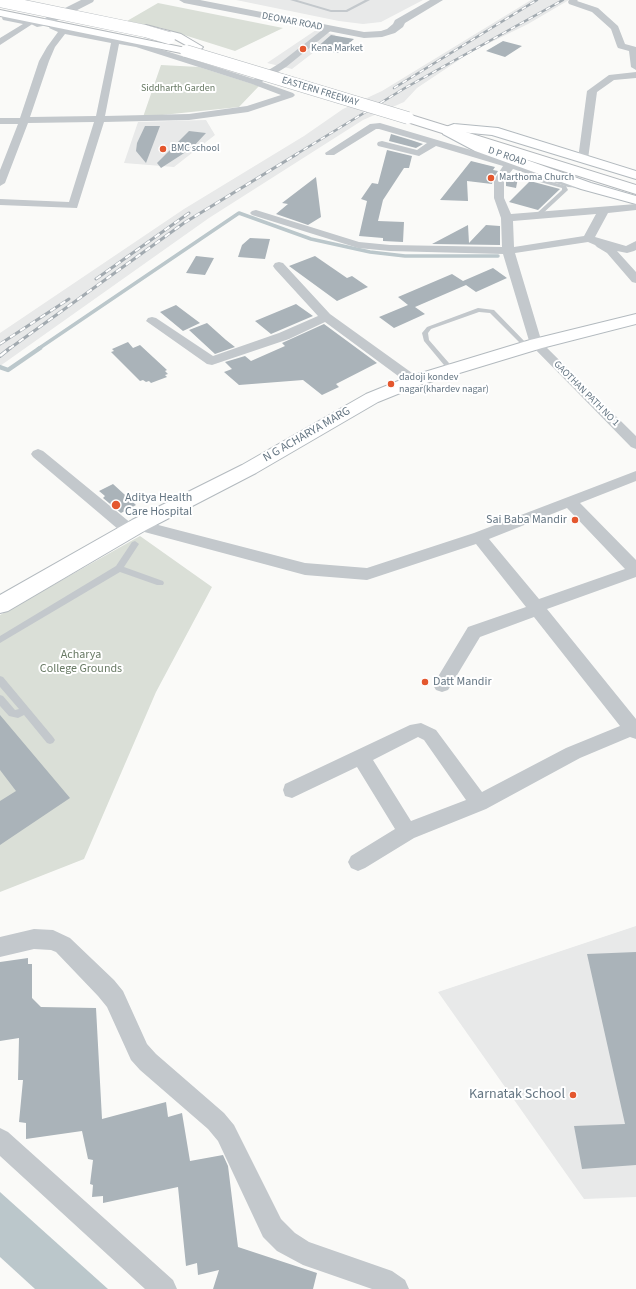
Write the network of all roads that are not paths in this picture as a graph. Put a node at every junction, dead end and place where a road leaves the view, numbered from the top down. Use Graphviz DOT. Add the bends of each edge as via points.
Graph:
graph roads {
  1 [pos="8,0"];
  2 [pos="73,0"];
  3 [pos="89,0"];
  4 [pos="184,0"];
  5 [pos="292,0"];
  6 [pos="368,0"];
  7 [pos="438,0"];
  8 [pos="448,0"];
  9 [pos="574,0"];
  10 [pos="0,1"];
  11 [pos="0,6"];
  12 [pos="56,9"];
  13 [pos="67,12"];
  14 [pos="3,15"];
  15 [pos="415,16"];
  16 [pos="43,25"];
  17 [pos="329,29"];
  18 [pos="164,40"];
  19 [pos="117,41"];
  20 [pos="0,42"];
  21 [pos="0,47"];
  22 [pos="191,49"];
  23 [pos="636,67"];
  24 [pos="636,75"];
  25 [pos="255,82"];
  26 [pos="100,119"];
  27 [pos="0,121"];
  28 [pos="23,121"];
  29 [pos="451,130"];
  30 [pos="489,141"];
  31 [pos="434,143"];
  32 [pos="382,144"];
  33 [pos="330,153"];
  34 [pos="583,159"];
  35 [pos="511,165"];
  36 [pos="520,175"];
  37 [pos="636,175"];
  38 [pos="0,183"];
  39 [pos="636,184"];
  40 [pos="586,186"];
  41 [pos="636,190"];
  42 [pos="636,200"];
  43 [pos="0,202"];
  44 [pos="636,207"];
  45 [pos="604,209"];
  46 [pos="256,213"];
  47 [pos="538,216"];
  48 [pos="507,218"];
  49 [pos="588,239"];
  50 [pos="636,244"];
  51 [pos="509,253"];
  52 [pos="279,266"];
  53 [pos="636,279"];
  54 [pos="326,316"];
  55 [pos="636,319"];
  56 [pos="152,321"];
  57 [pos="532,346"];
  58 [pos="451,370"];
  59 [pos="414,381"];
  60 [pos="636,444"];
  61 [pos="38,454"];
  62 [pos="636,476"];
  63 [pos="570,502"];
  64 [pos="135,533"];
  65 [pos="479,537"];
  66 [pos="119,568"];
  67 [pos="636,571"];
  68 [pos="160,583"];
  69 [pos="0,605"];
  70 [pos="533,610"];
  71 [pos="0,640"];
  72 [pos="0,680"];
  73 [pos="442,685"];
  74 [pos="0,699"];
  75 [pos="24,710"];
  76 [pos="635,730"];
  77 [pos="50,740"];
  78 [pos="361,757"];
  79 [pos="292,790"];
  80 [pos="479,803"];
  81 [pos="407,832"];
  82 [pos="358,862"];
  83 [pos="0,947"];
  84 [pos="0,1140"];
  85 [pos="164,1289"];
  86 [pos="396,1289"];
  1 -- 12 [label="main road"];
  2 -- 12 [label="street"];
  3 -- 13 [label="street"];
  4 -- 17 [label="street, DEONAR ROAD"];
  5 -- 6 [label="lane" via="331,11 347,11"];
  7 -- 15 [label="street, DEONAR ROAD"];
  8 -- 15 [label="street, DEONAR ROAD"];
  9 -- 23 [label="street" via="572,2 595,10 615,28 620,46 633,49"];
  10 -- 18 [label="main road, EASTERN FREEWAY, bridge" via="145,31"];
  11 -- 18 [label="main road, EASTERN FREEWAY"];
  12 -- 13 [label="main road"];
  12 -- 16 [label="street"];
  13 -- 16 [label="street"];
  13 -- 22 [label="main road" via="137,25 177,36"];
  14 -- 16 [label="main road"];
  15 -- 17 [label="street, DEONAR ROAD" via="405,24 382,34 364,35"];
  16 -- 19 [label="street" via="61,31"];
  16 -- 20 [label="street"];
  16 -- 21 [label="street"];
  16 -- 22 [label="main road" via="111,35 156,46"];
  16 -- 28 [label="street" via="51,47"];
  17 -- 25 [label="street" via="283,65"];
  18 -- 22 [label="main road, EASTERN FREEWAY"];
  19 -- 25 [label="street" via="138,45"];
  19 -- 26 [label="street" via="114,45"];
  22 -- 29 [label="main road, EASTERN FREEWAY, bridge"];
  24 -- 34 [label="street" via="612,77 592,92"];
  25 -- 26 [label="street" via="290,95 248,109 189,117"];
  26 -- 28 [label="street"];
  26 -- 43 [label="street" via="74,206"];
  27 -- 28 [label="street"];
  28 -- 38 [label="street"];
  29 -- 30 [label="main road, EASTERN FREEWAY"];
  29 -- 34 [label="main road" via="493,131"];
  29 -- 40 [label="main road, D P ROAD" via="480,148"];
  30 -- 39 [label="main road, EASTERN FREEWAY"];
  30 -- 41 [label="main road, EASTERN FREEWAY"];
  31 -- 32 [label="street" via="419,153"];
  31 -- 33 [label="street" via="374,126"];
  31 -- 35 [label="street"];
  34 -- 37 [label="main road"];
  35 -- 40 [label="street" via="568,184"];
  35 -- 48 [label="street" via="499,180 499,198"];
  36 -- 47 [label="lane" via="564,187 565,190"];
  40 -- 42 [label="main road, D P ROAD"];
  44 -- 45 [label="street"];
  45 -- 47 [label="street"];
  45 -- 49 [label="street"];
  46 -- 51 [label="street" via="358,245"];
  47 -- 48 [label="street"];
  48 -- 51 [label="street"];
  49 -- 50 [label="street" via="626,250"];
  49 -- 51 [label="street"];
  51 -- 53 [label="street" via="592,243 611,250"];
  51 -- 57 [label="street" via="520,276"];
  52 -- 54 [label="street"];
  54 -- 56 [label="street" via="284,336 212,361"];
  54 -- 59 [label="street"];
  55 -- 57 [label="main road, N G ACHARYA MARG"];
  57 -- 58 [label="main road, N G ACHARYA MARG"];
  57 -- 58 [label="lane" via="492,311 478,310 429,328 425,333 426,340"];
  57 -- 60 [label="street, GAOTHAN PATH NO 1"];
  58 -- 59 [label="main road, N G ACHARYA MARG"];
  59 -- 64 [label="main road, N G ACHARYA MARG" via="372,398"];
  61 -- 64 [label="street"];
  62 -- 63 [label="street"];
  63 -- 65 [label="street"];
  63 -- 67 [label="street"];
  64 -- 65 [label="street" via="305,569 367,574"];
  64 -- 66 [label="lane"];
  64 -- 69 [label="main road, N G ACHARYA MARG"];
  65 -- 70 [label="street"];
  66 -- 68 [label="lane"];
  66 -- 71 [label="lane"];
  67 -- 70 [label="street"];
  70 -- 73 [label="street" via="474,632"];
  70 -- 76 [label="street"];
  72 -- 75 [label="lane"];
  74 -- 75 [label="lane" via="12,713 18,714"];
  75 -- 77 [label="lane"];
  76 -- 80 [label="street" via="573,753"];
  78 -- 79 [label="street"];
  78 -- 80 [label="street" via="416,730 425,731"];
  78 -- 81 [label="street"];
  80 -- 81 [label="street"];
  81 -- 82 [label="street"];
  83 -- 86 [label="street" via="34,939 54,940 63,945 115,999 139,1052 226,1133 272,1228 286,1242 303,1252 383,1280"];
  84 -- 85 [label="street"];
}
